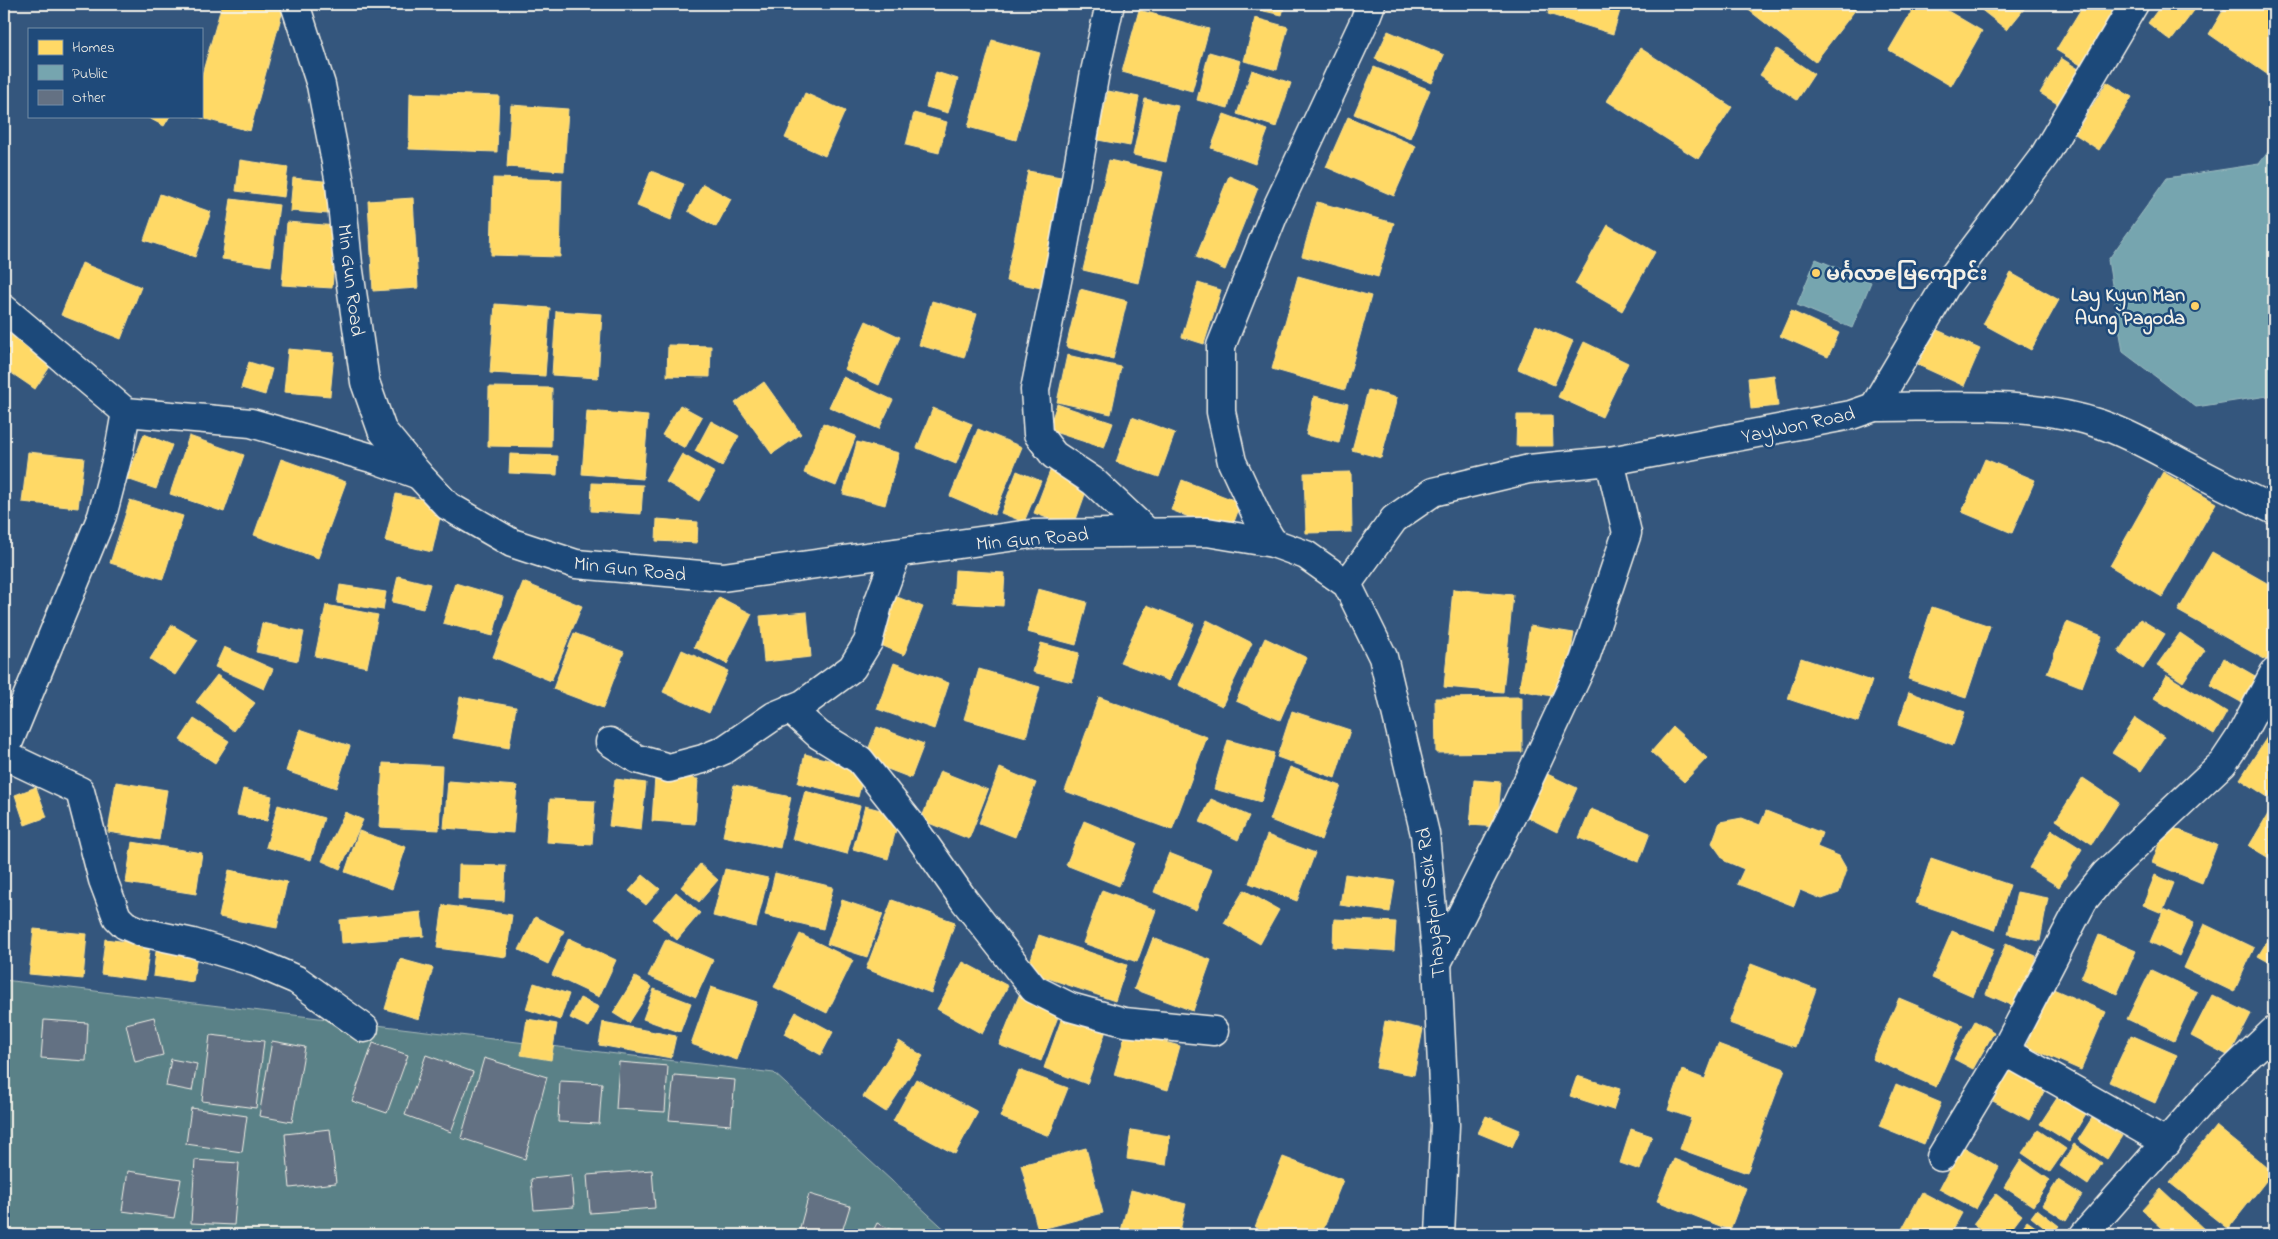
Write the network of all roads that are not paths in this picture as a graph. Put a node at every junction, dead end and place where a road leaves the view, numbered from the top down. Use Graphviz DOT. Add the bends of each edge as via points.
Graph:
graph roads {
  1 [pos="295,4"];
  2 [pos="1110,4"];
  3 [pos="1371,4"];
  4 [pos="2134,4"];
  5 [pos="4,309"];
  6 [pos="1874,407"];
  7 [pos="126,412"];
  8 [pos="1610,461"];
  9 [pos="419,475"];
  10 [pos="2274,510"];
  11 [pos="1146,531"];
  12 [pos="1272,543"];
  13 [pos="897,553"];
  14 [pos="1347,584"];
  15 [pos="2274,673"];
  16 [pos="790,709"];
  17 [pos="610,742"];
  18 [pos="4,754"];
  19 [pos="1437,963"];
  20 [pos="364,1028"];
  21 [pos="1214,1031"];
  22 [pos="2274,1031"];
  23 [pos="2005,1051"];
  24 [pos="2167,1143"];
  25 [pos="1942,1156"];
  26 [pos="1440,1235"];
  27 [pos="2084,1235"];
  1 -- 9 [label="street, Min Gun Road" via="321,85 340,183 365,382 382,430"];
  2 -- 11 [label="street" via="1035,390 1038,434 1054,455 1093,482"];
  3 -- 12 [label="street" via="1273,216 1221,346 1221,412 1232,462"];
  4 -- 6 [label="street" via="2044,156 1945,287"];
  5 -- 7 [label="street"];
  6 -- 8 [label="street, YayWon Road" via="1851,415"];
  6 -- 10 [label="street, YayWon Road" via="2021,408 2071,416 2139,439"];
  7 -- 9 [label="street" via="251,423"];
  7 -- 18 [label="street" via="102,516"];
  8 -- 14 [label="street, YayWon Road" via="1529,469 1433,492 1394,519"];
  8 -- 19 [label="street" via="1627,533 1584,661 1511,817"];
  9 -- 13 [label="street, Min Gun Road" via="448,506 512,543 576,564 723,577"];
  11 -- 12 [label="street, Min Gun Road" via="1208,532"];
  11 -- 13 [label="street, Min Gun Road" via="1030,534"];
  12 -- 14 [label="street, Min Gun Road" via="1306,555"];
  13 -- 16 [label="street" via="868,642 852,668 803,704"];
  14 -- 19 [label="street, Thayatpin Seik Rd" via="1382,657 1401,731 1424,834"];
  15 -- 23 [label="street" via="2223,763 2105,874 2083,901"];
  16 -- 17 [label="street" via="724,750 669,768 637,759"];
  16 -- 21 [label="street" via="820,735 860,760 1034,989 1070,1007 1124,1022"];
  18 -- 20 [label="street" via="80,791 103,880 117,917 125,925 255,962 297,980"];
  19 -- 26 [label="street, Thayatpin Seik Rd" via="1446,1125"];
  22 -- 24 [label="street" via="2213,1090"];
  23 -- 24 [label="street"];
  23 -- 25 [label="street"];
  24 -- 27 [label="street"];
}
